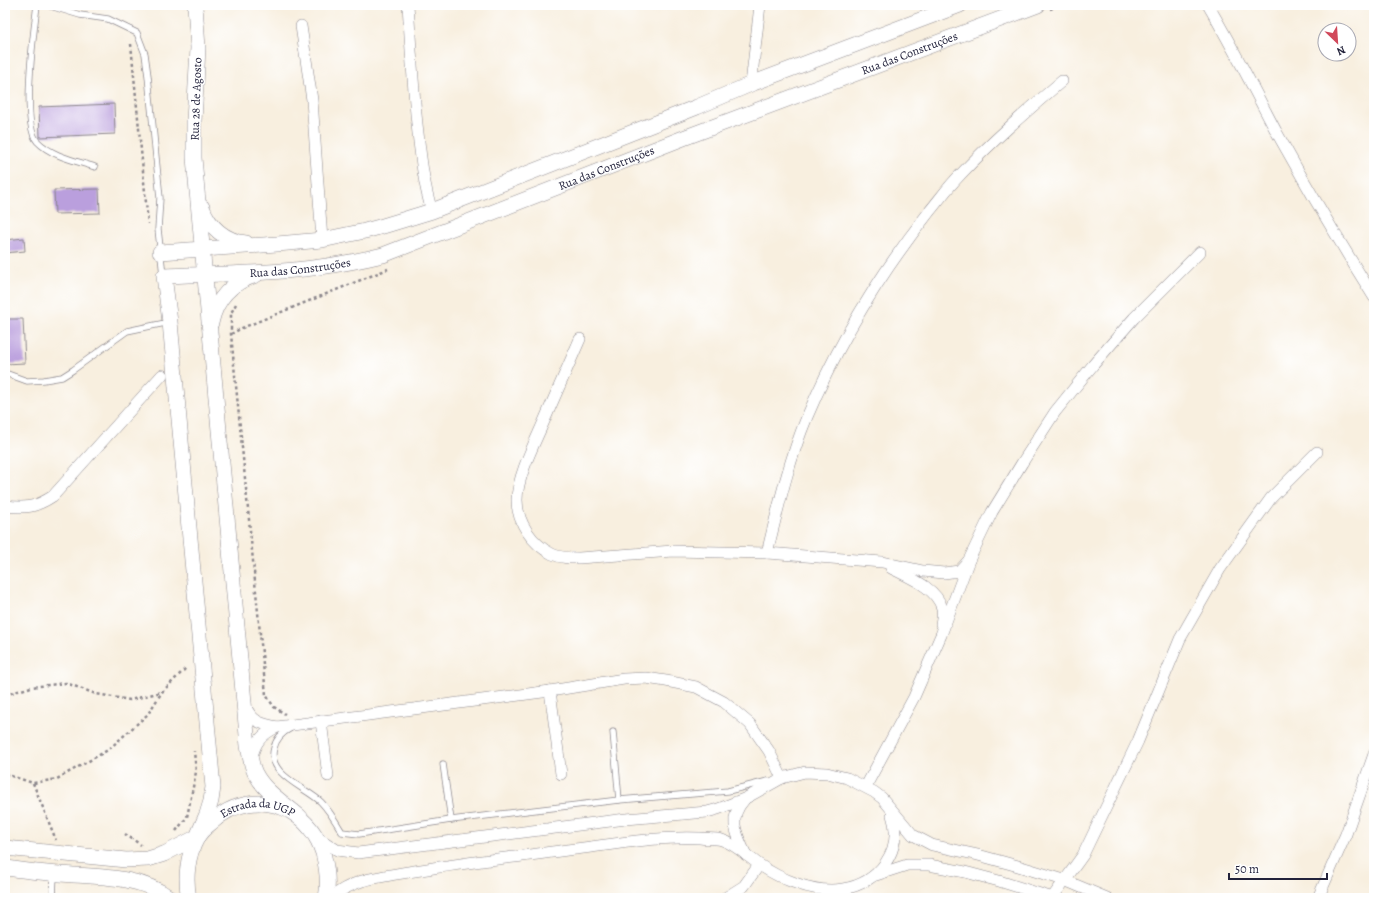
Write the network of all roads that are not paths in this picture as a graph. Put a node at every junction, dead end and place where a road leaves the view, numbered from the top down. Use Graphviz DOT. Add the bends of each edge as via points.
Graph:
graph roads {
  1 [pos="37,5"];
  2 [pos="47,5"];
  3 [pos="195,5"];
  4 [pos="408,5"];
  5 [pos="760,5"];
  6 [pos="960,5"];
  7 [pos="1038,5"];
  8 [pos="1208,5"];
  9 [pos="301,26"];
  10 [pos="1062,81"];
  11 [pos="751,84"];
  12 [pos="95,167"];
  13 [pos="198,193"];
  14 [pos="432,211"];
  15 [pos="322,240"];
  16 [pos="277,244"];
  17 [pos="203,249"];
  18 [pos="160,252"];
  19 [pos="1200,252"];
  20 [pos="274,271"];
  21 [pos="205,274"];
  22 [pos="164,276"];
  23 [pos="1374,297"];
  24 [pos="170,322"];
  25 [pos="209,334"];
  26 [pos="580,339"];
  27 [pos="5,373"];
  28 [pos="162,375"];
  29 [pos="1317,452"];
  30 [pos="5,506"];
  31 [pos="767,553"];
  32 [pos="969,560"];
  33 [pos="882,562"];
  34 [pos="940,635"];
  35 [pos="550,691"];
  36 [pos="244,700"];
  37 [pos="321,721"];
  38 [pos="301,724"];
  39 [pos="277,727"];
  40 [pos="613,732"];
  41 [pos="1374,754"];
  42 [pos="251,760"];
  43 [pos="443,764"];
  44 [pos="561,774"];
  45 [pos="328,776"];
  46 [pos="782,778"];
  47 [pos="866,786"];
  48 [pos="746,798"];
  49 [pos="619,800"];
  50 [pos="888,805"];
  51 [pos="300,817"];
  52 [pos="451,820"];
  53 [pos="197,837"];
  54 [pos="317,837"];
  55 [pos="5,848"];
  56 [pos="747,856"];
  57 [pos="759,865"];
  58 [pos="5,868"];
  59 [pos="54,874"];
  60 [pos="874,876"];
  61 [pos="1064,880"];
  62 [pos="844,894"];
  63 [pos="53,898"];
  64 [pos="170,898"];
  65 [pos="189,898"];
  66 [pos="326,898"];
  67 [pos="331,898"];
  68 [pos="724,898"];
  69 [pos="1052,898"];
  70 [pos="1107,898"];
  71 [pos="1318,898"];
  1 -- 12 [label="lane" via="31,59 31,127 36,140 48,150"];
  2 -- 18 [label="lane" via="80,15 108,19 137,33 145,54 160,198"];
  3 -- 13 [label="street, Rua 28 de Agosto" via="198,48 194,158"];
  4 -- 14 [label="street" via="414,100 422,163"];
  5 -- 11 [label="street"];
  6 -- 11 [label="street, Rua das Construções"];
  7 -- 20 [label="street, Rua das Construções" via="383,255 319,267"];
  8 -- 23 [label="street" via="1335,236"];
  9 -- 15 [label="street" via="312,100"];
  10 -- 31 [label="street" via="1010,126 959,176 914,232 873,290 837,353 807,418 784,486"];
  11 -- 14 [label="street, Rua das Construções"];
  13 -- 16 [label="street" via="207,218 223,235 239,242"];
  13 -- 17 [label="street"];
  14 -- 15 [label="street, Rua das Construções" via="365,232"];
  15 -- 16 [label="street, Rua das Construções"];
  16 -- 17 [label="street, Rua das Construções"];
  17 -- 18 [label="street, Rua das Construções"];
  17 -- 21 [label="street"];
  18 -- 22 [label="lane"];
  19 -- 32 [label="street" via="1134,318 1055,412 992,512"];
  20 -- 21 [label="street, Rua das Construções"];
  20 -- 25 [label="street" via="250,277 229,289 215,309"];
  21 -- 22 [label="street, Rua das Construções"];
  21 -- 25 [label="street"];
  22 -- 24 [label="street"];
  24 -- 27 [label="lane" via="127,331 62,376 27,381"];
  24 -- 53 [label="street" via="213,787 209,808"];
  25 -- 36 [label="street"];
  26 -- 31 [label="street" via="532,448 519,485 519,516 532,539 553,554 579,558 673,551"];
  28 -- 30 [label="street" via="53,496 33,507"];
  29 -- 61 [label="street" via="1271,498 1220,568 1180,639 1138,741 1083,855"];
  31 -- 33 [label="street"];
  32 -- 33 [label="street" via="959,571 944,573"];
  32 -- 34 [label="street"];
  33 -- 34 [label="street" via="937,597 942,609"];
  34 -- 47 [label="street" via="914,697"];
  35 -- 37 [label="street"];
  35 -- 44 [label="street"];
  35 -- 46 [label="street" via="646,678 696,687 724,702 750,724 769,751"];
  36 -- 39 [label="street" via="249,714 257,721"];
  36 -- 42 [label="street"];
  37 -- 38 [label="street"];
  37 -- 45 [label="street"];
  38 -- 39 [label="street"];
  38 -- 52 [label="lane" via="282,734 275,744 272,755 275,765 280,773 322,803 342,832 359,834"];
  39 -- 42 [label="street" via="261,738 254,748"];
  40 -- 49 [label="lane"];
  41 -- 71 [label="street" via="1346,834"];
  42 -- 51 [label="street" via="255,773 264,786"];
  43 -- 52 [label="lane"];
  46 -- 47 [label="street" via="805,772 827,773"];
  46 -- 48 [label="street"];
  46 -- 49 [label="lane" via="728,791"];
  47 -- 50 [label="street"];
  48 -- 54 [label="street" via="707,812 626,819 358,853 336,850"];
  48 -- 56 [label="street" via="737,808 735,820 737,835"];
  49 -- 52 [label="lane"];
  50 -- 60 [label="street" via="896,825 896,835 890,856"];
  50 -- 61 [label="street" via="912,835 932,845 978,855"];
  51 -- 53 [label="street, Estrada da UGP" via="283,808 250,803 223,813"];
  51 -- 54 [label="street, Estrada da UGP"];
  53 -- 55 [label="street" via="148,859 126,860"];
  53 -- 65 [label="street, Estrada da UGP" via="188,868"];
  54 -- 66 [label="street, Estrada da UGP" via="324,855 328,881"];
  56 -- 57 [label="street"];
  56 -- 67 [label="street" via="722,840 671,838 628,842 380,877 349,886"];
  57 -- 62 [label="street" via="792,882"];
  57 -- 68 [label="street" via="744,886"];
  58 -- 59 [label="street"];
  59 -- 63 [label="lane"];
  59 -- 64 [label="street" via="117,878 143,883"];
  60 -- 62 [label="street"];
  60 -- 69 [label="street" via="907,865 929,865 999,881"];
  61 -- 69 [label="street"];
  61 -- 70 [label="street"];
}
